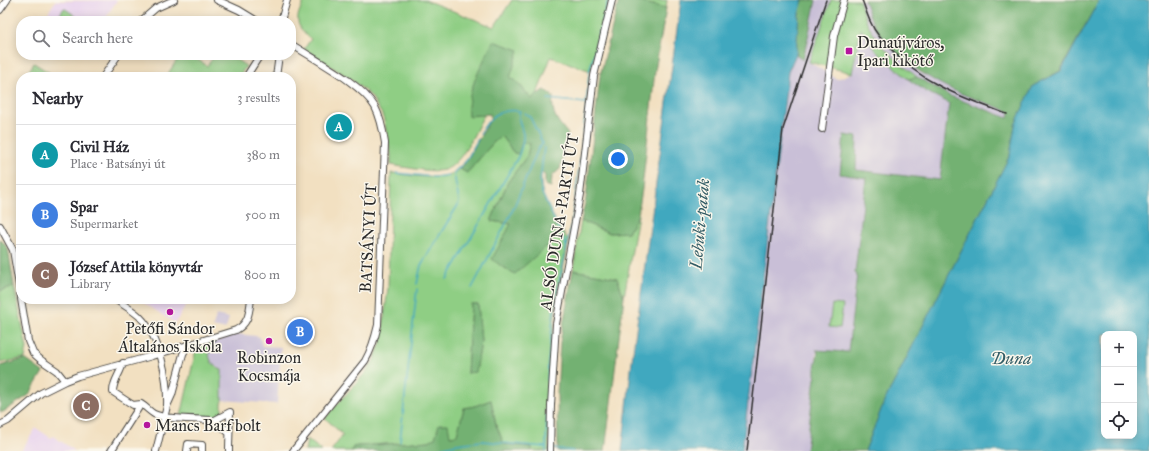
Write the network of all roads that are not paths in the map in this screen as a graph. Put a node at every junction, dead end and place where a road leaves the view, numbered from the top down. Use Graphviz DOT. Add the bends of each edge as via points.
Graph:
graph roads {
  1 [pos="7,0"];
  2 [pos="174,0"];
  3 [pos="217,0"];
  4 [pos="287,0"];
  5 [pos="612,0"];
  6 [pos="844,0"];
  7 [pos="159,2"];
  8 [pos="0,10"];
  9 [pos="146,16"];
  10 [pos="248,16"];
  11 [pos="283,16"];
  12 [pos="296,48"];
  13 [pos="115,60"];
  14 [pos="257,60"];
  15 [pos="278,60"];
  16 [pos="106,72"];
  17 [pos="249,72"];
  18 [pos="277,72"];
  19 [pos="822,129"];
  20 [pos="0,226"];
  21 [pos="16,268"];
  22 [pos="22,304"];
  23 [pos="122,304"];
  24 [pos="250,304"];
  25 [pos="188,344"];
  26 [pos="159,354"];
  27 [pos="123,363"];
  28 [pos="65,381"];
  29 [pos="141,404"];
  30 [pos="167,406"];
  31 [pos="164,416"];
  32 [pos="215,420"];
  33 [pos="0,425"];
  34 [pos="229,433"];
  35 [pos="550,449"];
  36 [pos="111,451"];
  37 [pos="156,451"];
  38 [pos="186,451"];
  39 [pos="202,451"];
  40 [pos="229,451"];
  41 [pos="293,451"];
  1 -- 8 [label="street"];
  2 -- 7 [label="street"];
  3 -- 10 [label="street"];
  4 -- 11 [label="street"];
  5 -- 35 [label="street, ALSÓ DUNA-PARTI ÚT" via="594,76 580,195 556,324"];
  6 -- 19 [label="street" via="834,36"];
  7 -- 9 [label="street"];
  12 -- 41 [label="street, BATSÁNYI ÚT" via="367,95 382,123 385,149 378,325 375,339 365,361"];
  13 -- 16 [label="street"];
  14 -- 17 [label="street"];
  15 -- 18 [label="street"];
  20 -- 21 [label="street" via="13,250"];
  22 -- 28 [label="street" via="28,341 33,353 57,371"];
  23 -- 26 [label="street" via="139,315 148,326"];
  24 -- 25 [label="street" via="246,323 236,330"];
  25 -- 26 [label="street"];
  25 -- 30 [label="street"];
  26 -- 27 [label="street"];
  26 -- 30 [label="street" via="168,390"];
  27 -- 28 [label="street"];
  27 -- 29 [label="street" via="113,385 114,392 133,405"];
  28 -- 33 [label="street" via="41,393"];
  29 -- 31 [label="street" via="153,413"];
  29 -- 36 [label="street"];
  30 -- 31 [label="street"];
  31 -- 32 [label="street"];
  31 -- 37 [label="street"];
  32 -- 34 [label="street"];
  32 -- 34 [label="street" via="230,412"];
  34 -- 40 [label="street"];
  38 -- 39 [label="street" via="188,444 202,445"];
}
